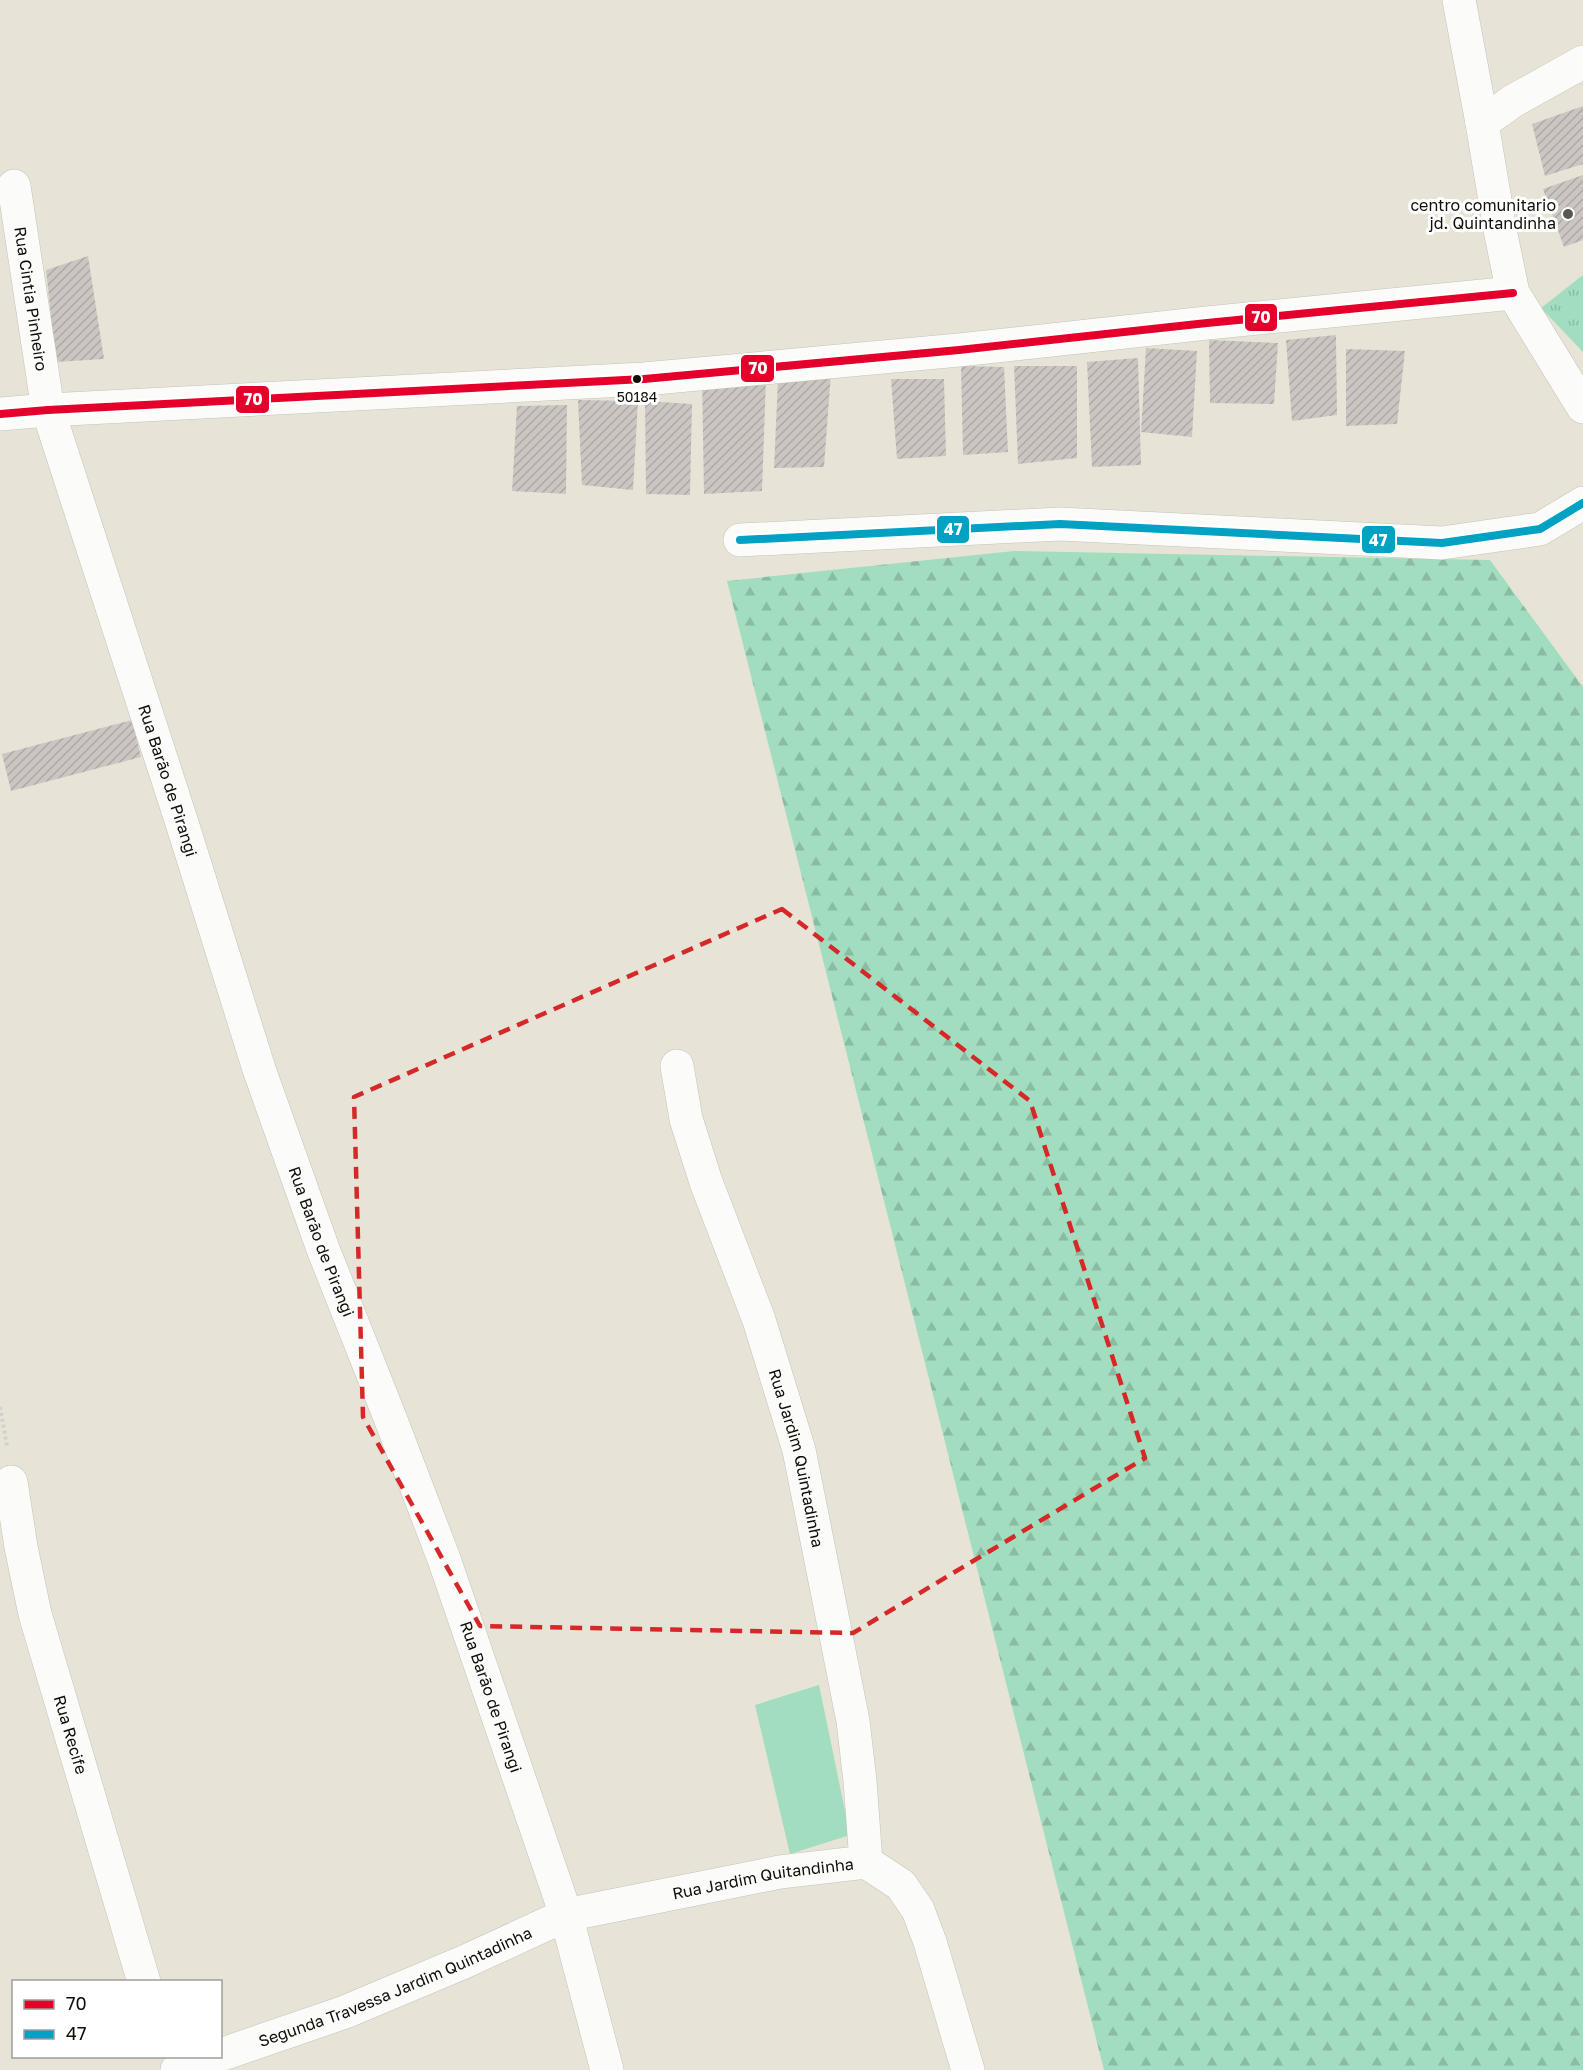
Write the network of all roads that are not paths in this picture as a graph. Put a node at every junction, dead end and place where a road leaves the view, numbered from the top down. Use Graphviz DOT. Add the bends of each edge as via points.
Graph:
graph roads {
  1 [pos="1459,0"];
  2 [pos="1583,62"];
  3 [pos="1482,123"];
  4 [pos="15,186"];
  5 [pos="1513,293"];
  6 [pos="1583,407"];
  7 [pos="48,410"];
  8 [pos="0,414"];
  9 [pos="1583,503"];
  10 [pos="740,540"];
  11 [pos="677,1066"];
  12 [pos="11,1482"];
  13 [pos="866,1862"];
  14 [pos="566,1915"];
  15 [pos="143,1980"];
  16 [pos="222,2054"];
  17 [pos="210,2058"];
  18 [pos="177,2070"];
  19 [pos="607,2070"];
  20 [pos="968,2070"];
  1 -- 3 [label="street"];
  2 -- 3 [label="street"];
  3 -- 5 [label="street"];
  4 -- 7 [label="street, Rua Cintia Pinheiro"];
  5 -- 6 [label="street"];
  5 -- 7 [label="street" via="644,380"];
  7 -- 8 [label="street"];
  7 -- 14 [label="street, Rua Barão de Pirangi" via="259,1069 322,1249 444,1558"];
  9 -- 10 [label="street" via="1540,529 1442,543 1060,524"];
  11 -- 13 [label="street, Rua Jardim Quintadinha" via="686,1119 706,1182 759,1320 799,1450 853,1721"];
  12 -- 15 [label="street, Rua Recife" via="35,1614"];
  13 -- 14 [label="street, Rua Jardim Quitandinha" via="780,1872"];
  13 -- 20 [label="street, Rua Jardim Quitandinha" via="900,1885 918,1910"];
  14 -- 16 [label="street, Segunda Travessa Jardim Quintadinha" via="345,2012"];
  14 -- 19 [label="street, Rua Barão de Pirangi"];
  17 -- 18 [label="street"];
}
